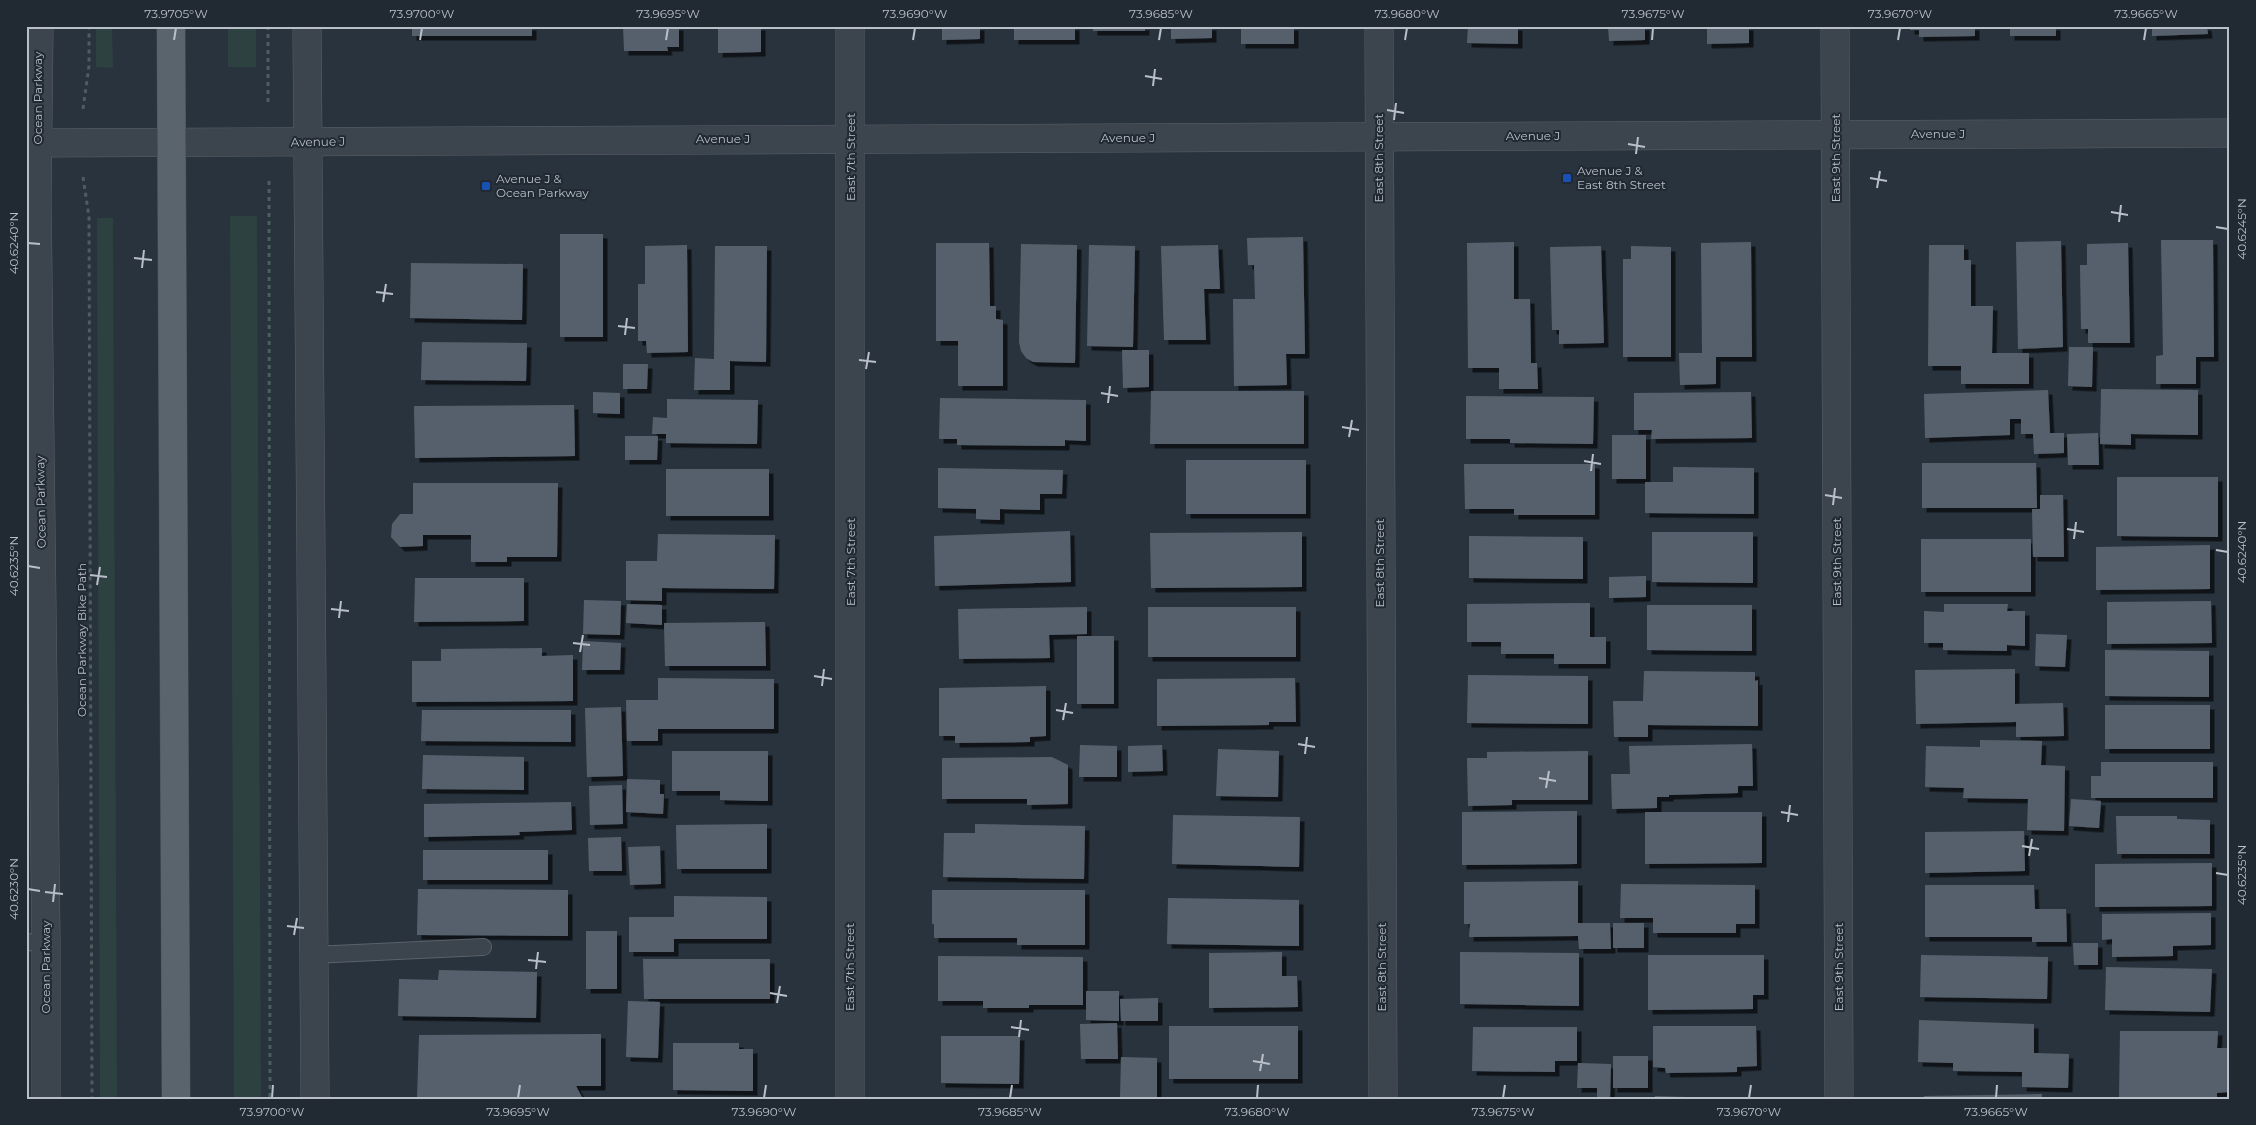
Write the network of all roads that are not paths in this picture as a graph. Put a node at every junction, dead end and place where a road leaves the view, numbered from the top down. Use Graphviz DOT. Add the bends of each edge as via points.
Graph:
graph roads {
  1 [pos="39,26"];
  2 [pos="171,26"];
  3 [pos="307,26"];
  4 [pos="850,26"];
  5 [pos="1379,26"];
  6 [pos="1835,26"];
  7 [pos="2230,133"];
  8 [pos="1835,135"];
  9 [pos="1379,136"];
  10 [pos="851,139"];
  11 [pos="307,142"];
  12 [pos="32,143"];
  13 [pos="171,143"];
  14 [pos="34,634"];
  15 [pos="36,943"];
  16 [pos="483,947"];
  17 [pos="313,955"];
  18 [pos="46,1099"];
  19 [pos="176,1099"];
  20 [pos="314,1099"];
  21 [pos="850,1099"];
  22 [pos="1382,1099"];
  23 [pos="1839,1099"];
  1 -- 12 [label="street, Ocean Parkway"];
  2 -- 13 [label="main road"];
  3 -- 11 [label="street"];
  4 -- 10 [label="street, East 7th Street"];
  5 -- 9 [label="street, East 8th Street"];
  6 -- 8 [label="street, East 9th Street"];
  7 -- 8 [label="street, Avenue J"];
  8 -- 9 [label="street, Avenue J"];
  8 -- 23 [label="street, East 9th Street"];
  9 -- 10 [label="street, Avenue J"];
  9 -- 22 [label="street, East 8th Street"];
  10 -- 11 [label="street, Avenue J"];
  10 -- 21 [label="street, East 7th Street"];
  11 -- 13 [label="street, Avenue J"];
  11 -- 17 [label="street"];
  12 -- 13 [label="street, Avenue J"];
  12 -- 14 [label="street, Ocean Parkway" via="37,199"];
  13 -- 19 [label="main road"];
  14 -- 15 [label="street, Ocean Parkway"];
  15 -- 18 [label="street, Ocean Parkway"];
  16 -- 17 [label="lane"];
  17 -- 20 [label="street"];
}
